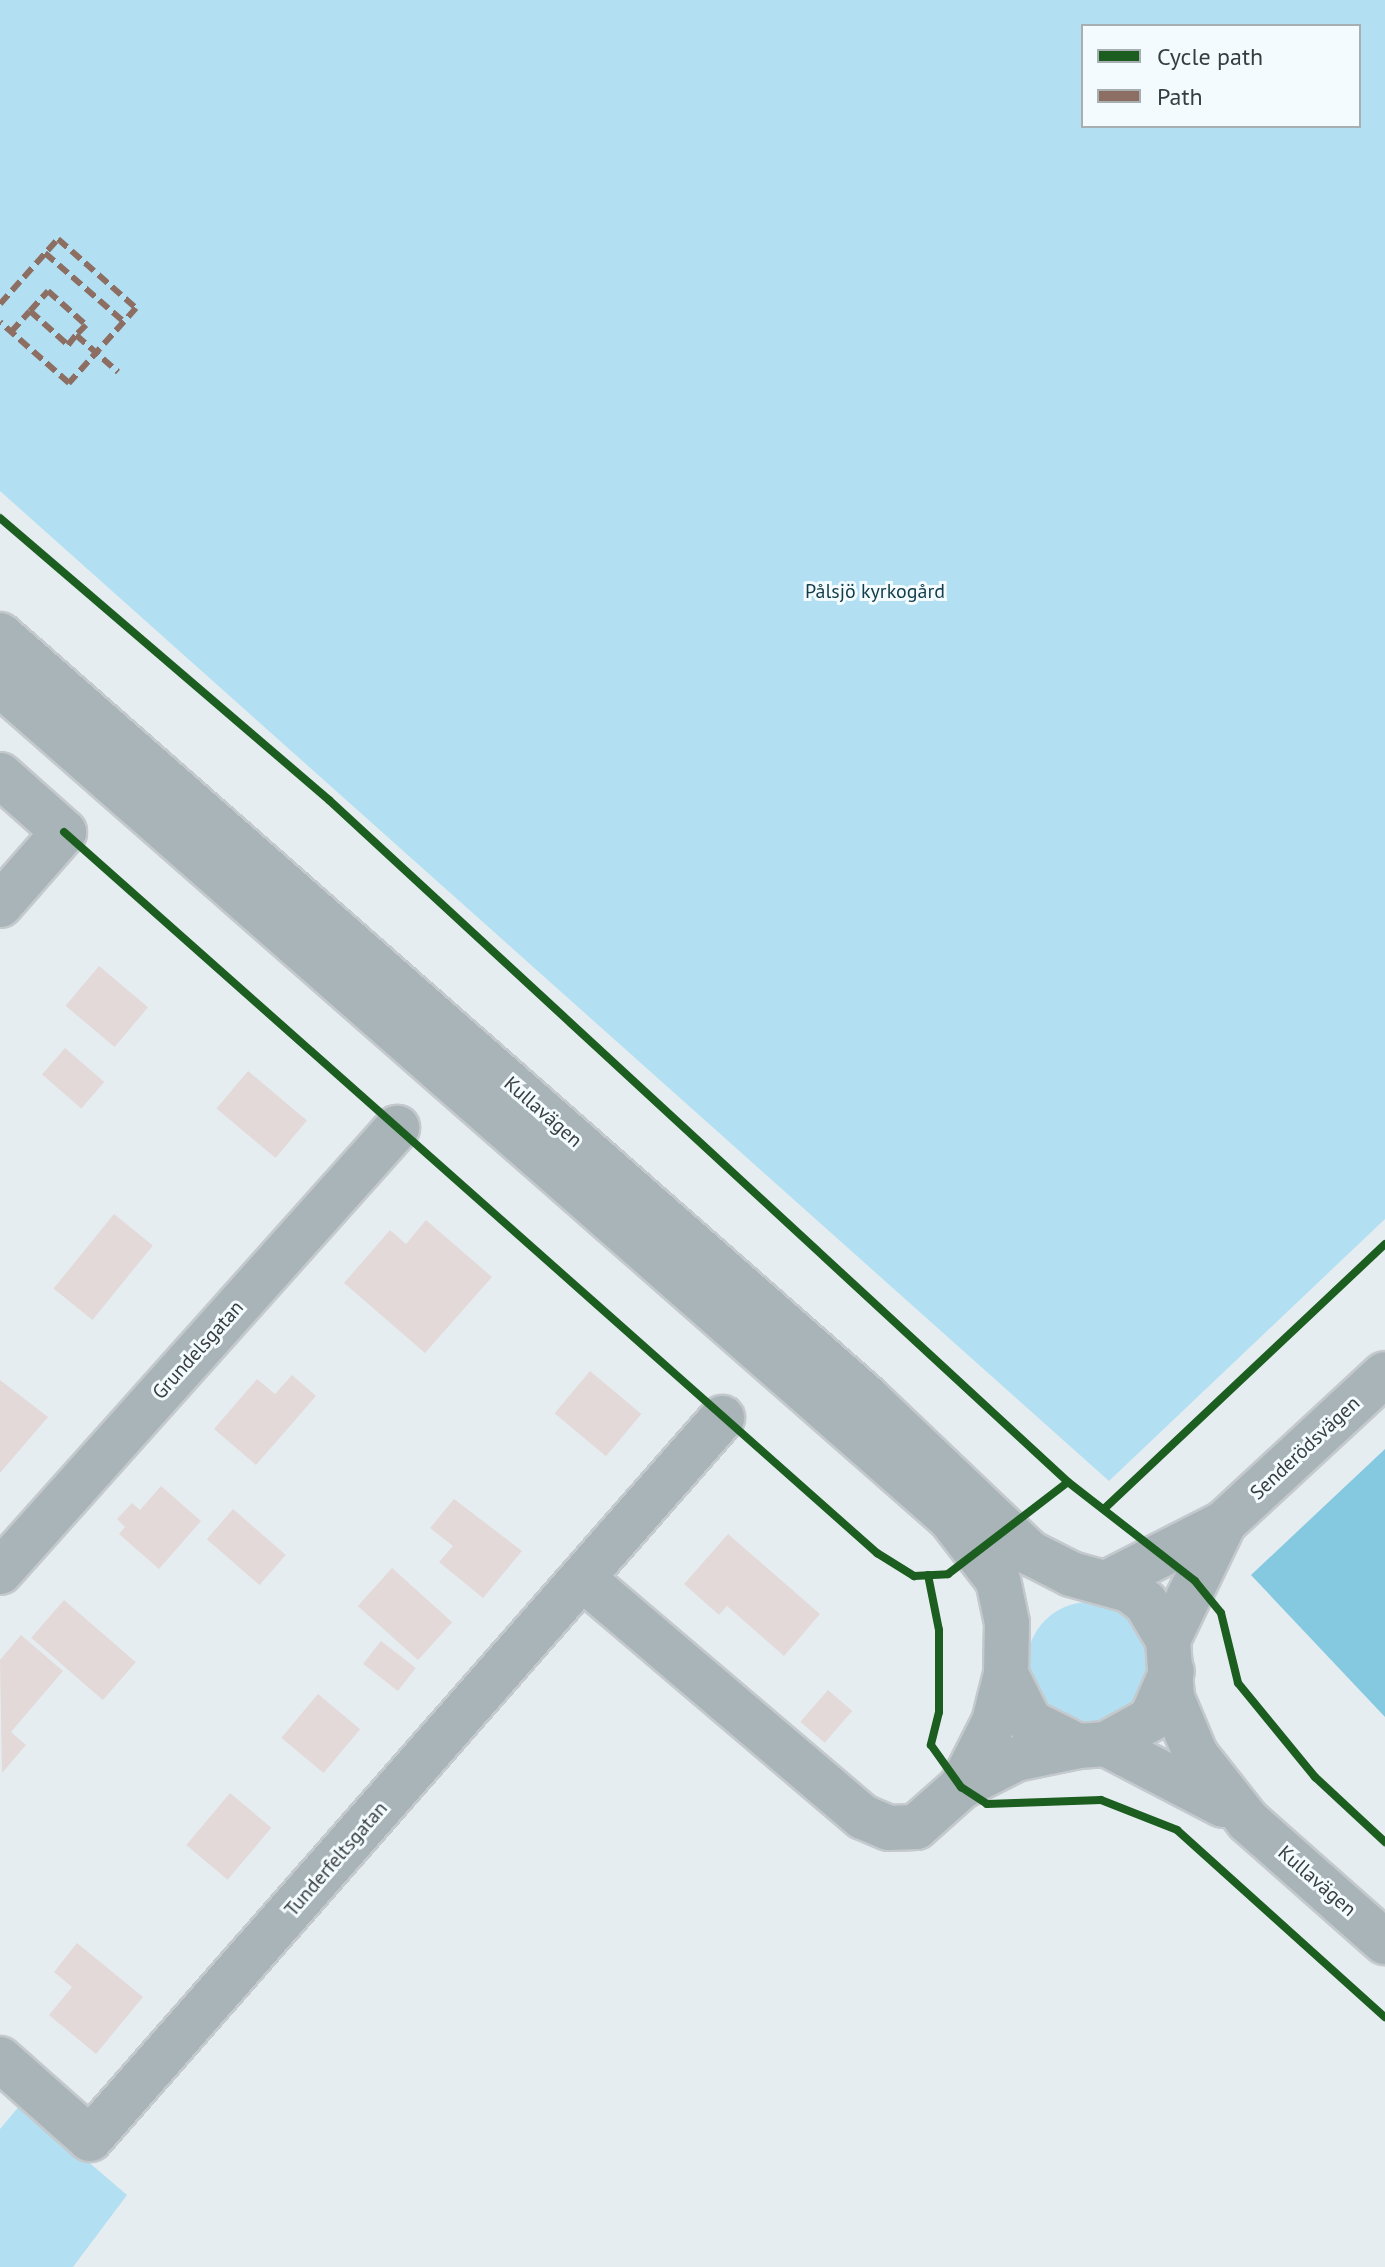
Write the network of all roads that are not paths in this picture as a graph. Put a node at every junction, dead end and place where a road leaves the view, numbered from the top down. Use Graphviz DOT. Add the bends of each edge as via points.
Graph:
graph roads {
  1 [pos="0,635"];
  2 [pos="0,684"];
  3 [pos="0,775"];
  4 [pos="0,905"];
  5 [pos="397,1128"];
  6 [pos="1385,1374"];
  7 [pos="722,1418"];
  8 [pos="1224,1523"];
  9 [pos="0,1572"];
  10 [pos="582,1578"];
  11 [pos="1098,1581"];
  12 [pos="1170,1656"];
  13 [pos="1007,1660"];
  14 [pos="1092,1745"];
  15 [pos="961,1787"];
  16 [pos="1248,1821"];
  17 [pos="1385,1942"];
  18 [pos="0,2059"];
  1 -- 11 [label="street, Kullavägen" via="890,1418 1030,1553"];
  2 -- 13 [label="street, Kullavägen" via="950,1518 998,1580"];
  3 -- 4 [label="street" via="64,832"];
  5 -- 9 [label="street, Grundelsgatan"];
  6 -- 8 [label="street, Senderödsvägen"];
  7 -- 10 [label="street, Tunderfeltsgatan"];
  8 -- 11 [label="street, Senderödsvägen"];
  8 -- 12 [label="street, Senderödsvägen"];
  10 -- 15 [label="street" via="863,1817 889,1828 916,1827"];
  10 -- 18 [label="street, Tunderfeltsgatan" via="90,2139"];
  11 -- 12 [label="street, Kullavägen" via="1146,1603"];
  11 -- 13 [label="street" via="1037,1598"];
  12 -- 14 [label="street" via="1151,1719"];
  12 -- 16 [label="street, Kullavägen" via="1172,1698 1186,1737"];
  13 -- 14 [label="street, Kullavägen" via="1030,1722"];
  13 -- 15 [label="street" via="994,1722"];
  14 -- 15 [label="street" via="1016,1759"];
  14 -- 16 [label="street, Kullavägen" via="1179,1777"];
  16 -- 17 [label="street, Kullavägen"];
}
